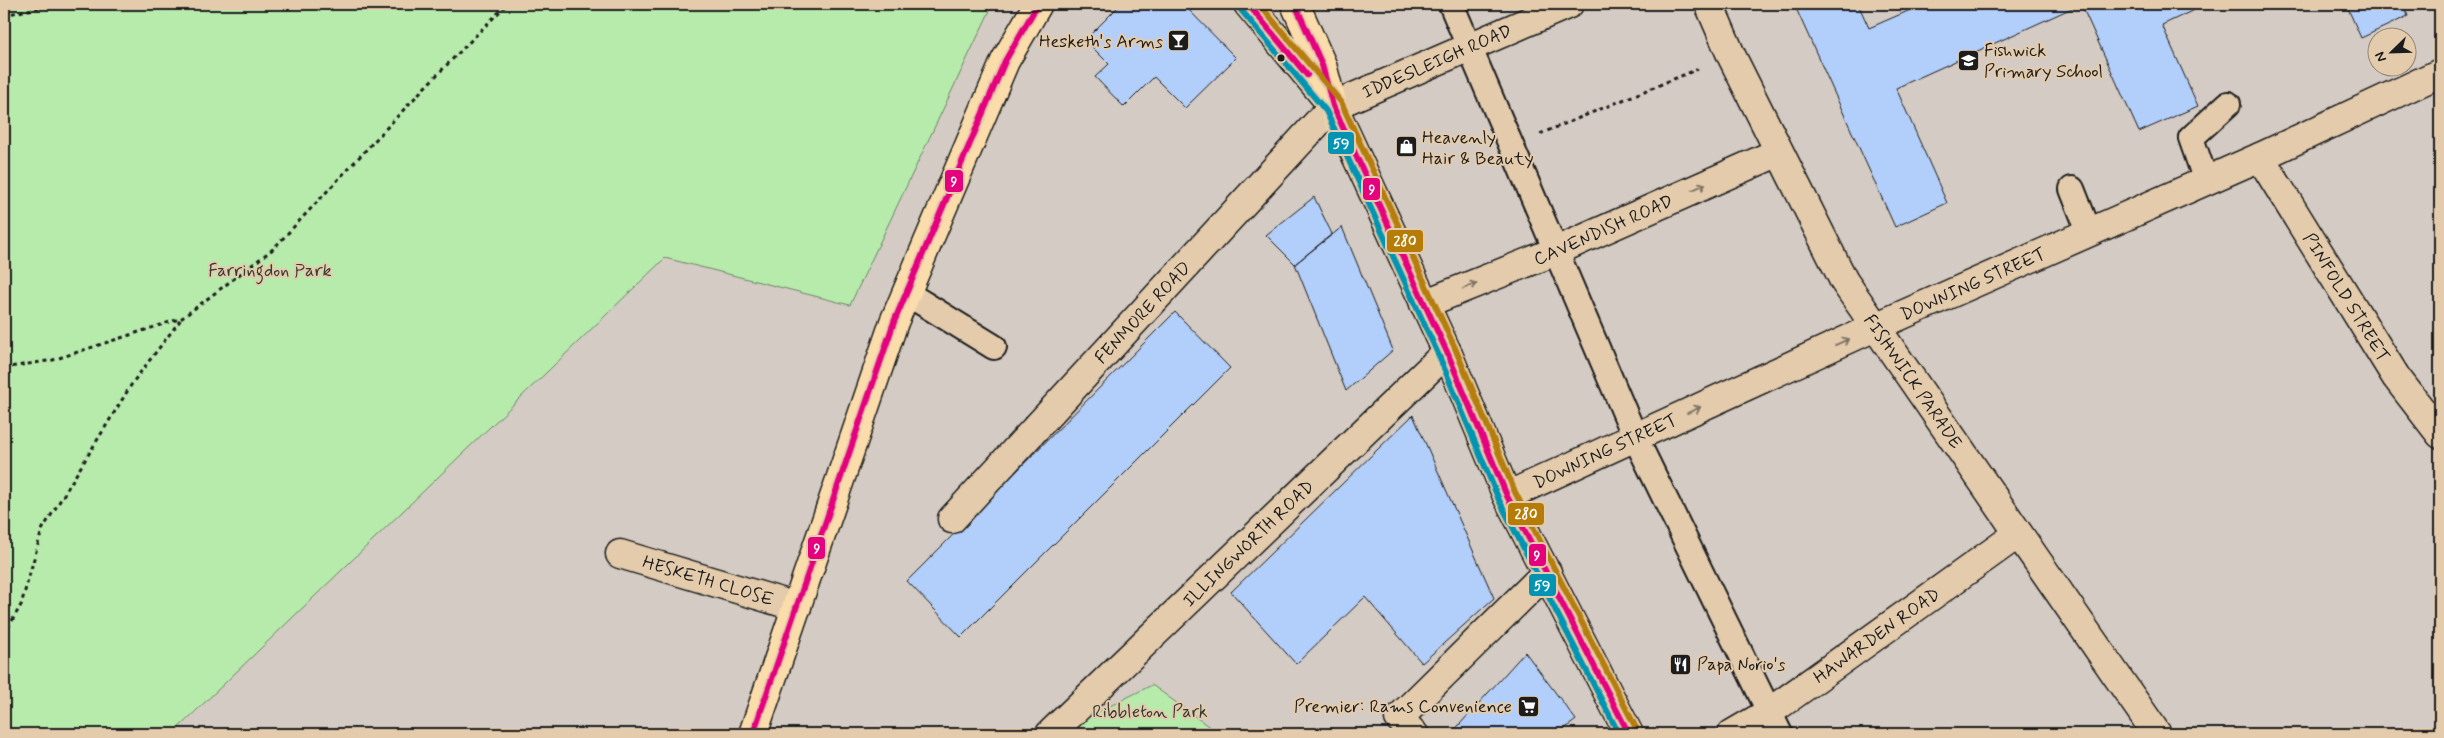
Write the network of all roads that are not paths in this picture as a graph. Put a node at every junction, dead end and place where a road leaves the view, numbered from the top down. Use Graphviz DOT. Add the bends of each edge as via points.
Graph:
graph roads {
  1 [pos="1038,4"];
  2 [pos="1248,4"];
  3 [pos="1295,4"];
  4 [pos="1451,4"];
  5 [pos="1569,4"];
  6 [pos="1709,4"];
  7 [pos="1469,48"];
  8 [pos="2440,73"];
  9 [pos="2228,104"];
  10 [pos="1332,106"];
  11 [pos="1779,152"];
  12 [pos="2260,157"];
  13 [pos="2206,181"];
  14 [pos="2072,189"];
  15 [pos="2089,232"];
  16 [pos="1556,251"];
  17 [pos="908,294"];
  18 [pos="1424,304"];
  19 [pos="1875,327"];
  20 [pos="994,347"];
  21 [pos="1447,352"];
  22 [pos="2440,434"];
  23 [pos="1635,437"];
  24 [pos="1507,496"];
  25 [pos="952,519"];
  26 [pos="2018,534"];
  27 [pos="620,554"];
  28 [pos="1547,572"];
  29 [pos="797,607"];
  30 [pos="1774,724"];
  31 [pos="754,734"];
  32 [pos="1050,734"];
  33 [pos="1414,734"];
  34 [pos="1629,734"];
  35 [pos="1732,734"];
  36 [pos="2157,734"];
  1 -- 17 [label="highway" via="1005,61"];
  2 -- 10 [label="highway"];
  3 -- 10 [label="highway" via="1322,65"];
  4 -- 7 [label="lane"];
  5 -- 7 [label="street, IDDESLEIGH ROAD"];
  6 -- 11 [label="street, FISHWICK PARADE"];
  7 -- 10 [label="street, IDDESLEIGH ROAD"];
  7 -- 16 [label="lane"];
  8 -- 12 [label="street, DOWNING STREET"];
  9 -- 13 [label="lane" via="2191,138"];
  10 -- 18 [label="highway"];
  10 -- 25 [label="street, FENMORE ROAD"];
  16 -- 11 [label="street, CAVENDISH ROAD, one-way"];
  11 -- 19 [label="street, FISHWICK PARADE" via="1844,281"];
  12 -- 13 [label="street, DOWNING STREET"];
  12 -- 22 [label="street, PINFOLD STREET" via="2396,377"];
  13 -- 15 [label="street, DOWNING STREET"];
  14 -- 15 [label="lane"];
  15 -- 19 [label="street, DOWNING STREET"];
  18 -- 16 [label="street, CAVENDISH ROAD, one-way"];
  16 -- 23 [label="lane"];
  17 -- 20 [label="lane"];
  17 -- 29 [label="highway" via="894,322"];
  18 -- 21 [label="highway"];
  23 -- 19 [label="street, DOWNING STREET, one-way"];
  19 -- 26 [label="street, FISHWICK PARADE"];
  21 -- 24 [label="highway"];
  21 -- 32 [label="street, ILLINGWORTH ROAD"];
  23 -- 24 [label="street, DOWNING STREET"];
  23 -- 30 [label="lane"];
  24 -- 28 [label="highway"];
  26 -- 30 [label="street, HAWARDEN ROAD"];
  26 -- 36 [label="street, FISHWICK PARADE"];
  27 -- 29 [label="street, HESKETH CLOSE"];
  28 -- 33 [label="street" via="1399,718"];
  28 -- 34 [label="highway"];
  29 -- 31 [label="highway"];
  30 -- 35 [label="street, HAWARDEN ROAD"];
}
